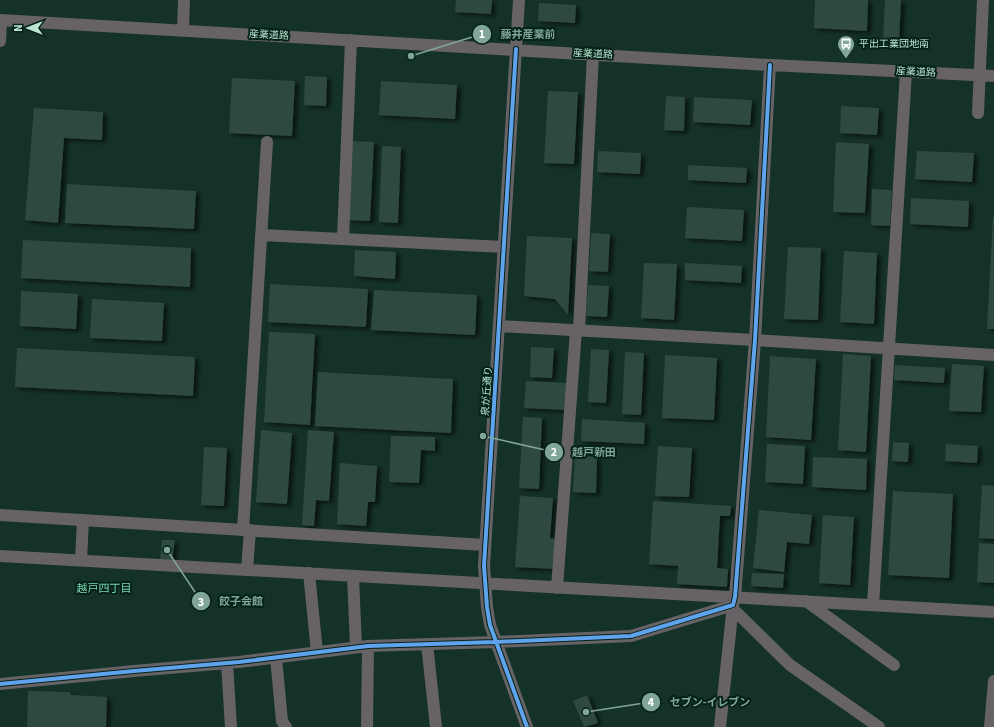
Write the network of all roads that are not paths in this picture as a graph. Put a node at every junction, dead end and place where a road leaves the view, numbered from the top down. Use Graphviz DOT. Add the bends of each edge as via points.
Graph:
graph roads {
  1 [pos="184,0"];
  2 [pos="519,0"];
  3 [pos="983,0"];
  4 [pos="1,20"];
  5 [pos="182,30"];
  6 [pos="351,40"];
  7 [pos="0,41"];
  8 [pos="516,49"];
  9 [pos="593,54"];
  10 [pos="770,65"];
  11 [pos="906,72"];
  12 [pos="980,75"];
  13 [pos="994,76"];
  14 [pos="978,113"];
  15 [pos="267,142"];
  16 [pos="261,235"];
  17 [pos="343,239"];
  18 [pos="504,247"];
  19 [pos="499,326"];
  20 [pos="577,331"];
  21 [pos="755,340"];
  22 [pos="890,349"];
  23 [pos="994,355"];
  24 [pos="0,515"];
  25 [pos="84,520"];
  26 [pos="246,530"];
  27 [pos="485,545"];
  28 [pos="0,556"];
  29 [pos="81,560"];
  30 [pos="247,570"];
  31 [pos="309,574"];
  32 [pos="353,576"];
  33 [pos="485,584"];
  34 [pos="558,588"];
  35 [pos="806,601"];
  36 [pos="734,604"];
  37 [pos="873,605"];
  38 [pos="994,612"];
  39 [pos="495,642"];
  40 [pos="427,644"];
  41 [pos="362,646"];
  42 [pos="317,652"];
  43 [pos="276,658"];
  44 [pos="227,663"];
  45 [pos="894,665"];
  46 [pos="994,681"];
  47 [pos="0,684"];
  48 [pos="231,727"];
  49 [pos="286,727"];
  50 [pos="367,727"];
  51 [pos="436,727"];
  52 [pos="528,727"];
  53 [pos="720,727"];
  54 [pos="879,727"];
  55 [pos="990,727"];
  1 -- 5 [label="street"];
  2 -- 8 [label="street, 泉が丘通り"];
  3 -- 12 [label="street"];
  4 -- 5 [label="street, 産業道路"];
  4 -- 7 [label="street"];
  5 -- 6 [label="street, 産業道路"];
  6 -- 8 [label="street, 産業道路"];
  6 -- 17 [label="street"];
  8 -- 9 [label="street, 産業道路"];
  8 -- 18 [label="street, 泉が丘通り"];
  9 -- 10 [label="street, 産業道路"];
  9 -- 20 [label="street"];
  10 -- 11 [label="street, 産業道路"];
  10 -- 21 [label="street"];
  11 -- 12 [label="street, 産業道路"];
  11 -- 22 [label="street"];
  12 -- 13 [label="street, 産業道路"];
  12 -- 14 [label="street"];
  15 -- 16 [label="street"];
  16 -- 17 [label="street"];
  16 -- 26 [label="street"];
  17 -- 18 [label="street"];
  18 -- 19 [label="street, 泉が丘通り"];
  19 -- 20 [label="street"];
  19 -- 27 [label="street, 泉が丘通り"];
  20 -- 21 [label="street"];
  20 -- 34 [label="street"];
  21 -- 22 [label="street"];
  21 -- 36 [label="street"];
  22 -- 23 [label="street"];
  22 -- 37 [label="street"];
  24 -- 25 [label="street"];
  25 -- 26 [label="street"];
  25 -- 29 [label="street"];
  26 -- 27 [label="street"];
  26 -- 30 [label="street"];
  27 -- 33 [label="street, 泉が丘通り"];
  28 -- 29 [label="street"];
  29 -- 30 [label="street"];
  30 -- 31 [label="street"];
  31 -- 32 [label="street"];
  31 -- 42 [label="street"];
  32 -- 33 [label="street"];
  32 -- 41 [label="street"];
  33 -- 34 [label="street"];
  33 -- 39 [label="street, 泉が丘通り" via="490,625"];
  34 -- 36 [label="street"];
  35 -- 36 [label="street"];
  35 -- 37 [label="street"];
  35 -- 45 [label="street"];
  36 -- 39 [label="street" via="631,636"];
  36 -- 53 [label="street"];
  36 -- 54 [label="street" via="790,665"];
  37 -- 38 [label="street"];
  39 -- 40 [label="street"];
  39 -- 52 [label="street, 泉が丘通り"];
  40 -- 41 [label="street"];
  40 -- 51 [label="street"];
  41 -- 42 [label="street"];
  41 -- 50 [label="street"];
  42 -- 43 [label="street"];
  43 -- 44 [label="street"];
  43 -- 49 [label="street" via="282,721"];
  44 -- 47 [label="street"];
  44 -- 48 [label="street"];
  46 -- 55 [label="street"];
}
